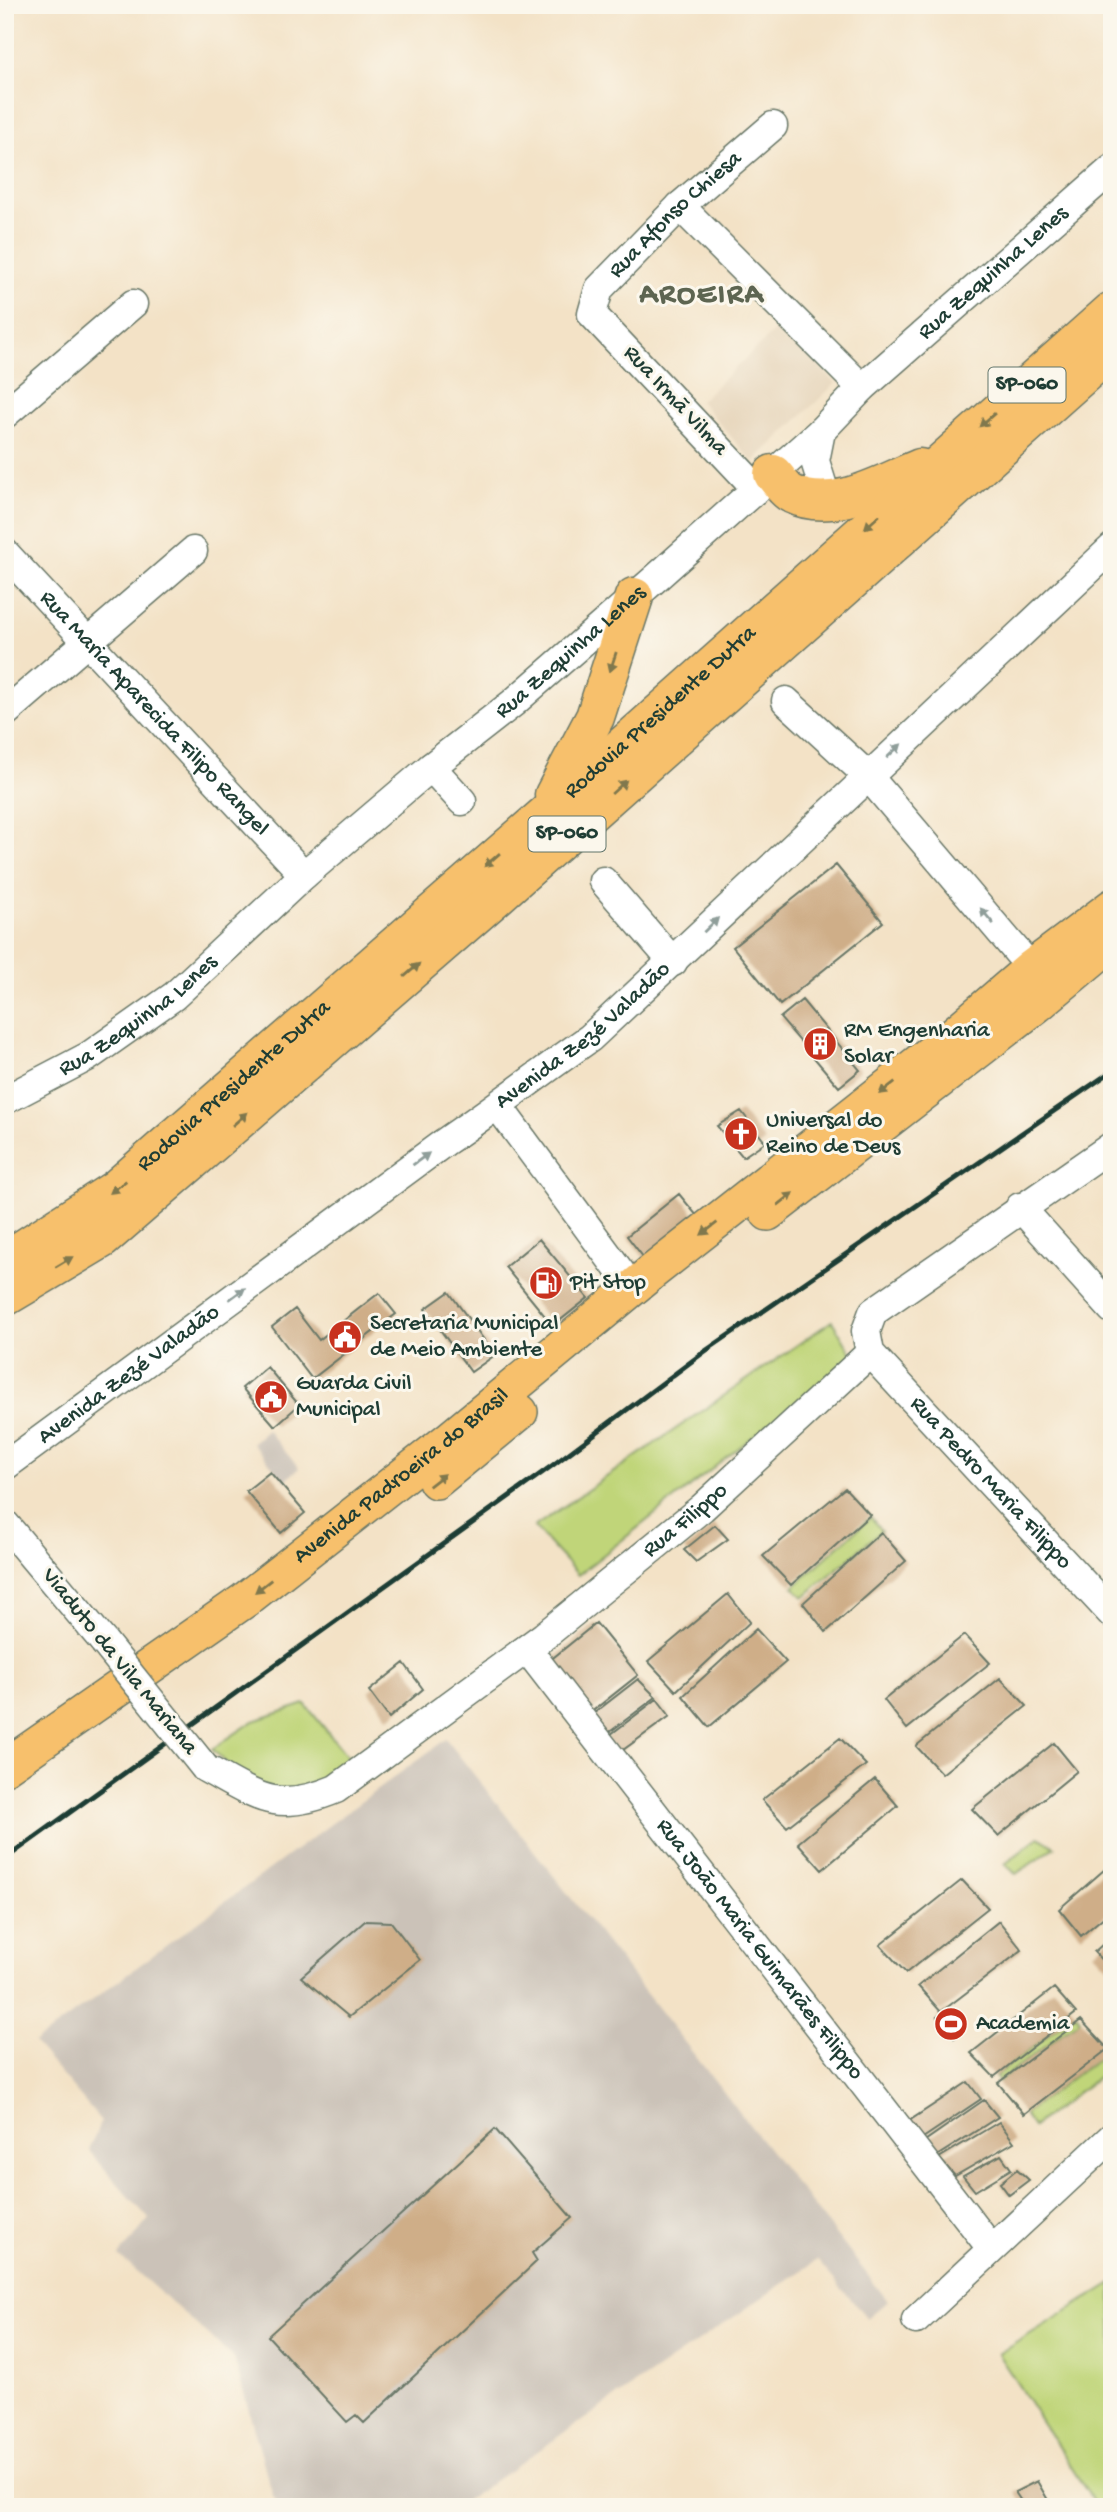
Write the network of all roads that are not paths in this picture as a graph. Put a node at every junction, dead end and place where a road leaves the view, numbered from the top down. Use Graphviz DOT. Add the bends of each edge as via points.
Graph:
graph roads {
  1 [pos="773,126"];
  2 [pos="1112,169"];
  3 [pos="680,206"];
  4 [pos="133,304"];
  5 [pos="1112,311"];
  6 [pos="592,314"];
  7 [pos="1112,349"];
  8 [pos="862,388"];
  9 [pos="5,414"];
  10 [pos="821,431"];
  11 [pos="942,460"];
  12 [pos="765,481"];
  13 [pos="841,499"];
  14 [pos="1112,548"];
  15 [pos="193,551"];
  16 [pos="5,553"];
  17 [pos="634,597"];
  18 [pos="87,641"];
  19 [pos="786,701"];
  20 [pos="6,712"];
  21 [pos="430,767"];
  22 [pos="868,776"];
  23 [pos="462,801"];
  24 [pos="544,816"];
  25 [pos="304,875"];
  26 [pos="603,881"];
  27 [pos="1112,907"];
  28 [pos="1112,942"];
  29 [pos="673,962"];
  30 [pos="1034,986"];
  31 [pos="5,1100"];
  32 [pos="498,1107"];
  33 [pos="1112,1146"];
  34 [pos="1020,1207"];
  35 [pos="5,1261"];
  36 [pos="633,1289"];
  37 [pos="5,1297"];
  38 [pos="1112,1309"];
  39 [pos="870,1353"];
  40 [pos="5,1466"];
  41 [pos="5,1524"];
  42 [pos="1112,1614"];
  43 [pos="527,1649"];
  44 [pos="5,1768"];
  45 [pos="205,1768"];
  46 [pos="5,1793"];
  47 [pos="1112,2137"];
  48 [pos="991,2248"];
  49 [pos="916,2319"];
  1 -- 3 [label="street, Rua Afonso Chiesa"];
  2 -- 8 [label="street, Rua Zequinha Lenes"];
  3 -- 6 [label="street, Rua Afonso Chiesa" via="599,289"];
  3 -- 8 [label="street"];
  4 -- 9 [label="street"];
  5 -- 11 [label="highway, Rodovia Presidente Dutra / SP-060, one-way"];
  6 -- 12 [label="street, Rua Irmã Vilma"];
  37 -- 7 [label="highway, Rodovia Presidente Dutra / SP-060, one-way" via="102,1239 496,897"];
  8 -- 10 [label="street, Rua Zequinha Lenes"];
  10 -- 12 [label="street, Rua Zequinha Lenes"];
  10 -- 13 [label="street" via="815,461 824,490"];
  11 -- 13 [label="highway"];
  11 -- 24 [label="highway, Rodovia Presidente Dutra / SP-060, one-way"];
  12 -- 13 [label="highway" via="791,494"];
  12 -- 17 [label="street, Rua Zequinha Lenes"];
  22 -- 14 [label="street, Avenida Zezé Valadão, one-way"];
  15 -- 18 [label="street"];
  16 -- 18 [label="street, Rua Maria Aparecida Filipo Rangel"];
  17 -- 21 [label="street, Rua Zequinha Lenes" via="513,704"];
  17 -- 24 [label="highway, one-way" via="595,717"];
  18 -- 20 [label="street"];
  18 -- 25 [label="street, Rua Maria Aparecida Filipo Rangel"];
  19 -- 22 [label="street"];
  21 -- 23 [label="street"];
  21 -- 25 [label="street, Rua Zequinha Lenes"];
  29 -- 22 [label="street, Avenida Zezé Valadão, one-way"];
  30 -- 22 [label="street, one-way"];
  24 -- 35 [label="highway, Rodovia Presidente Dutra / SP-060, one-way" via="116,1189"];
  25 -- 31 [label="street, Rua Zequinha Lenes" via="174,996 89,1056"];
  26 -- 29 [label="street"];
  27 -- 30 [label="main road, Avenida Padroeira do Brasil"];
  28 -- 30 [label="main road, Avenida Padroeira do Brasil"];
  29 -- 32 [label="street, Avenida Zezé Valadão" via="590,1038"];
  30 -- 36 [label="main road, Avenida Padroeira do Brasil, one-way" via="946,1041"];
  46 -- 30 [label="main road, Avenida Padroeira do Brasil, one-way" via="258,1619 466,1457"];
  32 -- 36 [label="street"];
  40 -- 32 [label="street, Avenida Zezé Valadão, one-way"];
  33 -- 34 [label="street"];
  34 -- 38 [label="street"];
  34 -- 39 [label="street" via="873,1312 866,1331"];
  36 -- 44 [label="main road, Avenida Padroeira do Brasil, one-way" via="245,1600"];
  39 -- 42 [label="street, Rua Pedro Maria Filippo"];
  39 -- 43 [label="street, Rua Filippo" via="702,1508"];
  41 -- 45 [label="street, Viaduto da Vila Mariana, bridge"];
  43 -- 45 [label="street, Rua Filippo" via="336,1789 307,1801 262,1798"];
  43 -- 48 [label="street, Rua João Maria Guimarães Filippo"];
  47 -- 48 [label="street"];
  48 -- 49 [label="street"];
}
